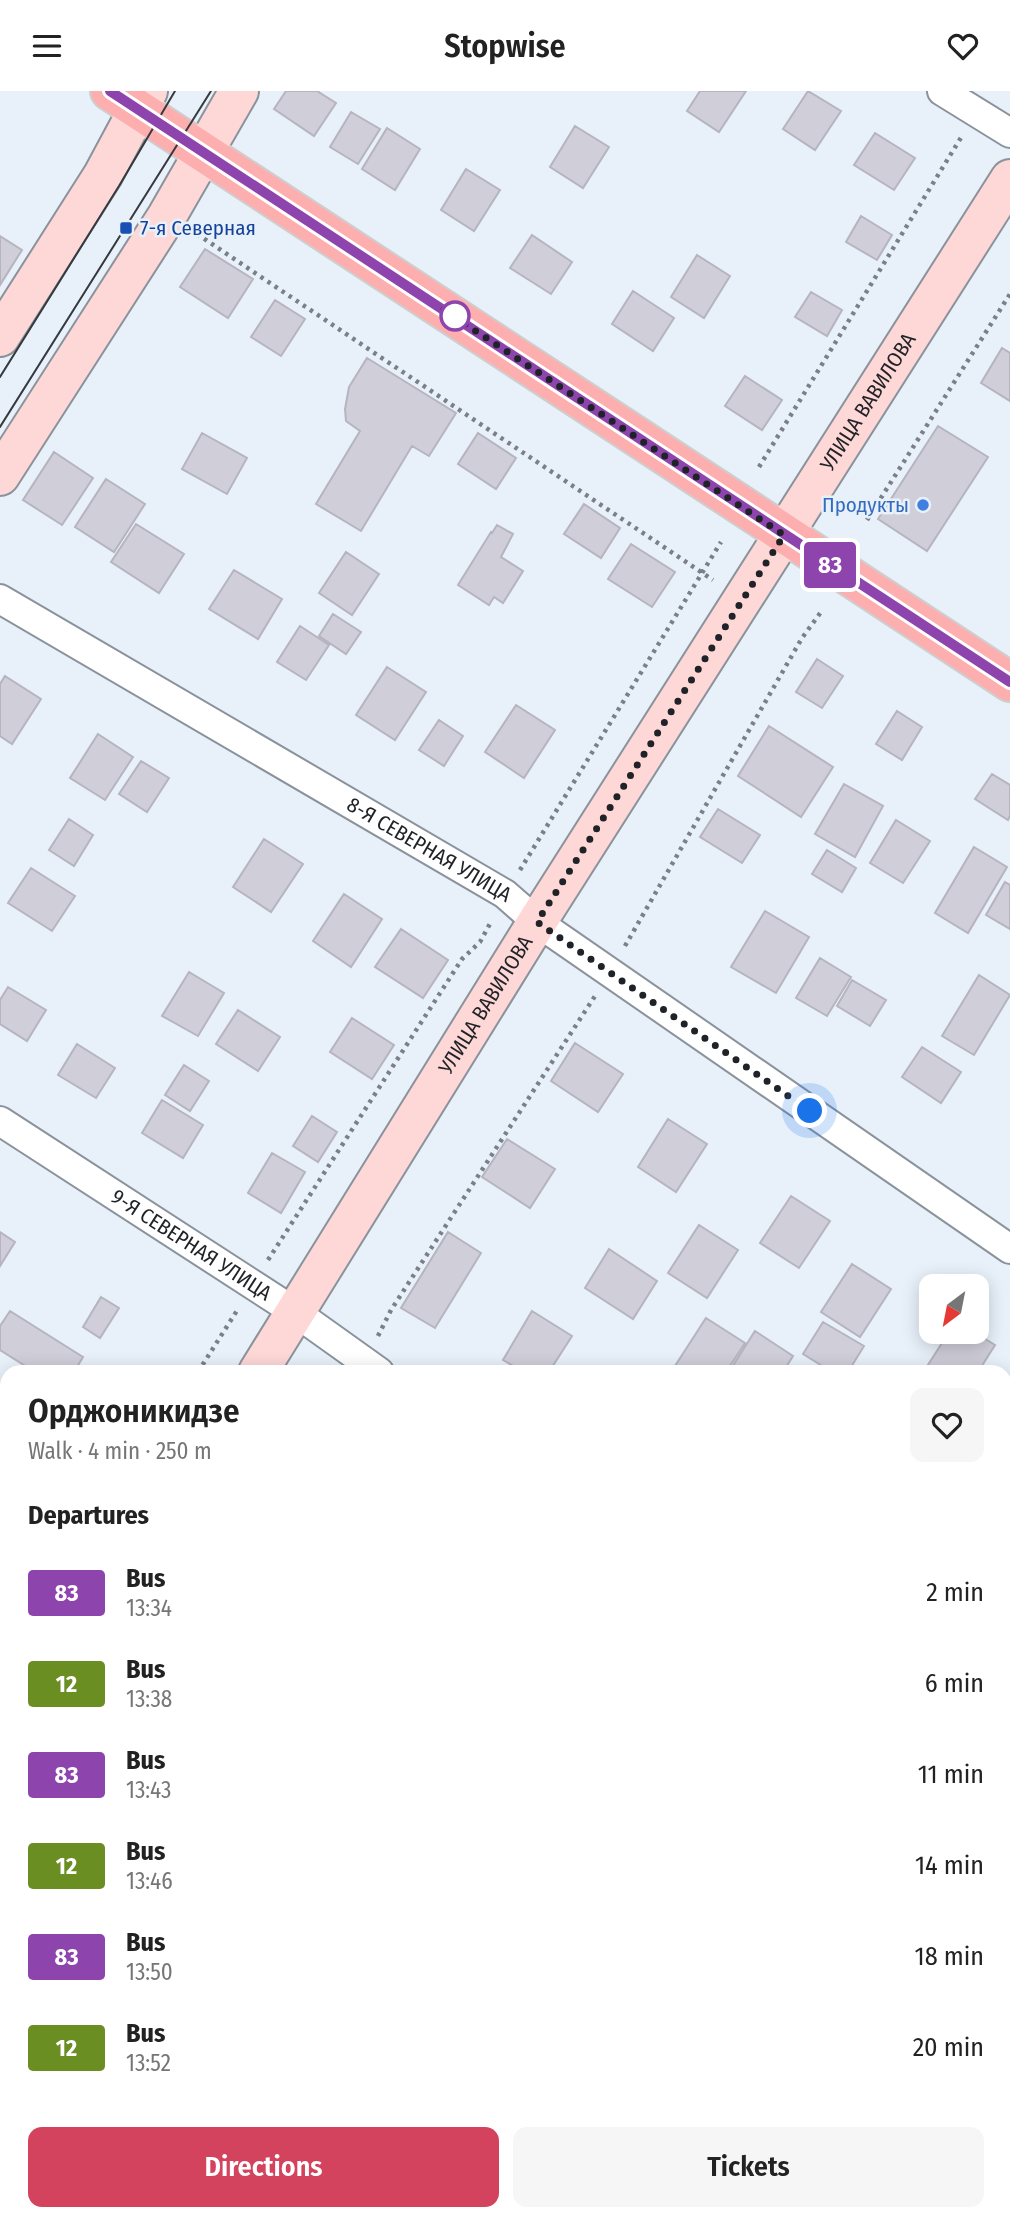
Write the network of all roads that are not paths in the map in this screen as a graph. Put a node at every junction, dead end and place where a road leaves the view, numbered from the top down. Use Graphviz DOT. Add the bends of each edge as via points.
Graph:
graph roads {
  1 [pos="239,91"];
  2 [pos="942,91"];
  3 [pos="132,97"];
  4 [pos="1010,133"];
  5 [pos="205,152"];
  6 [pos="1010,179"];
  7 [pos="0,337"];
  8 [pos="0,477"];
  9 [pos="784,535"];
  10 [pos="0,599"];
  11 [pos="1010,682"];
  12 [pos="537,922"];
  13 [pos="0,1121"];
  14 [pos="1010,1249"];
  15 [pos="295,1312"];
  16 [pos="262,1365"];
  17 [pos="370,1365"];
  1 -- 5 [label="street"];
  2 -- 4 [label="street"];
  3 -- 5 [label="main road"];
  3 -- 7 [label="street" via="103,175"];
  5 -- 8 [label="street"];
  5 -- 9 [label="main road"];
  6 -- 9 [label="street, УЛИЦА ВАВИЛОВА"];
  9 -- 11 [label="main road"];
  9 -- 12 [label="street, УЛИЦА ВАВИЛОВА"];
  10 -- 12 [label="street, 8-Я СЕВЕРНАЯ УЛИЦА" via="505,894"];
  12 -- 14 [label="street, 8-Я СЕВЕРНАЯ УЛИЦА"];
  12 -- 15 [label="street, УЛИЦА ВАВИЛОВА"];
  13 -- 15 [label="street, 9-Я СЕВЕРНАЯ УЛИЦА"];
  15 -- 16 [label="street, УЛИЦА ВАВИЛОВА"];
  15 -- 17 [label="street, 9-Я СЕВЕРНАЯ УЛИЦА"];
}
